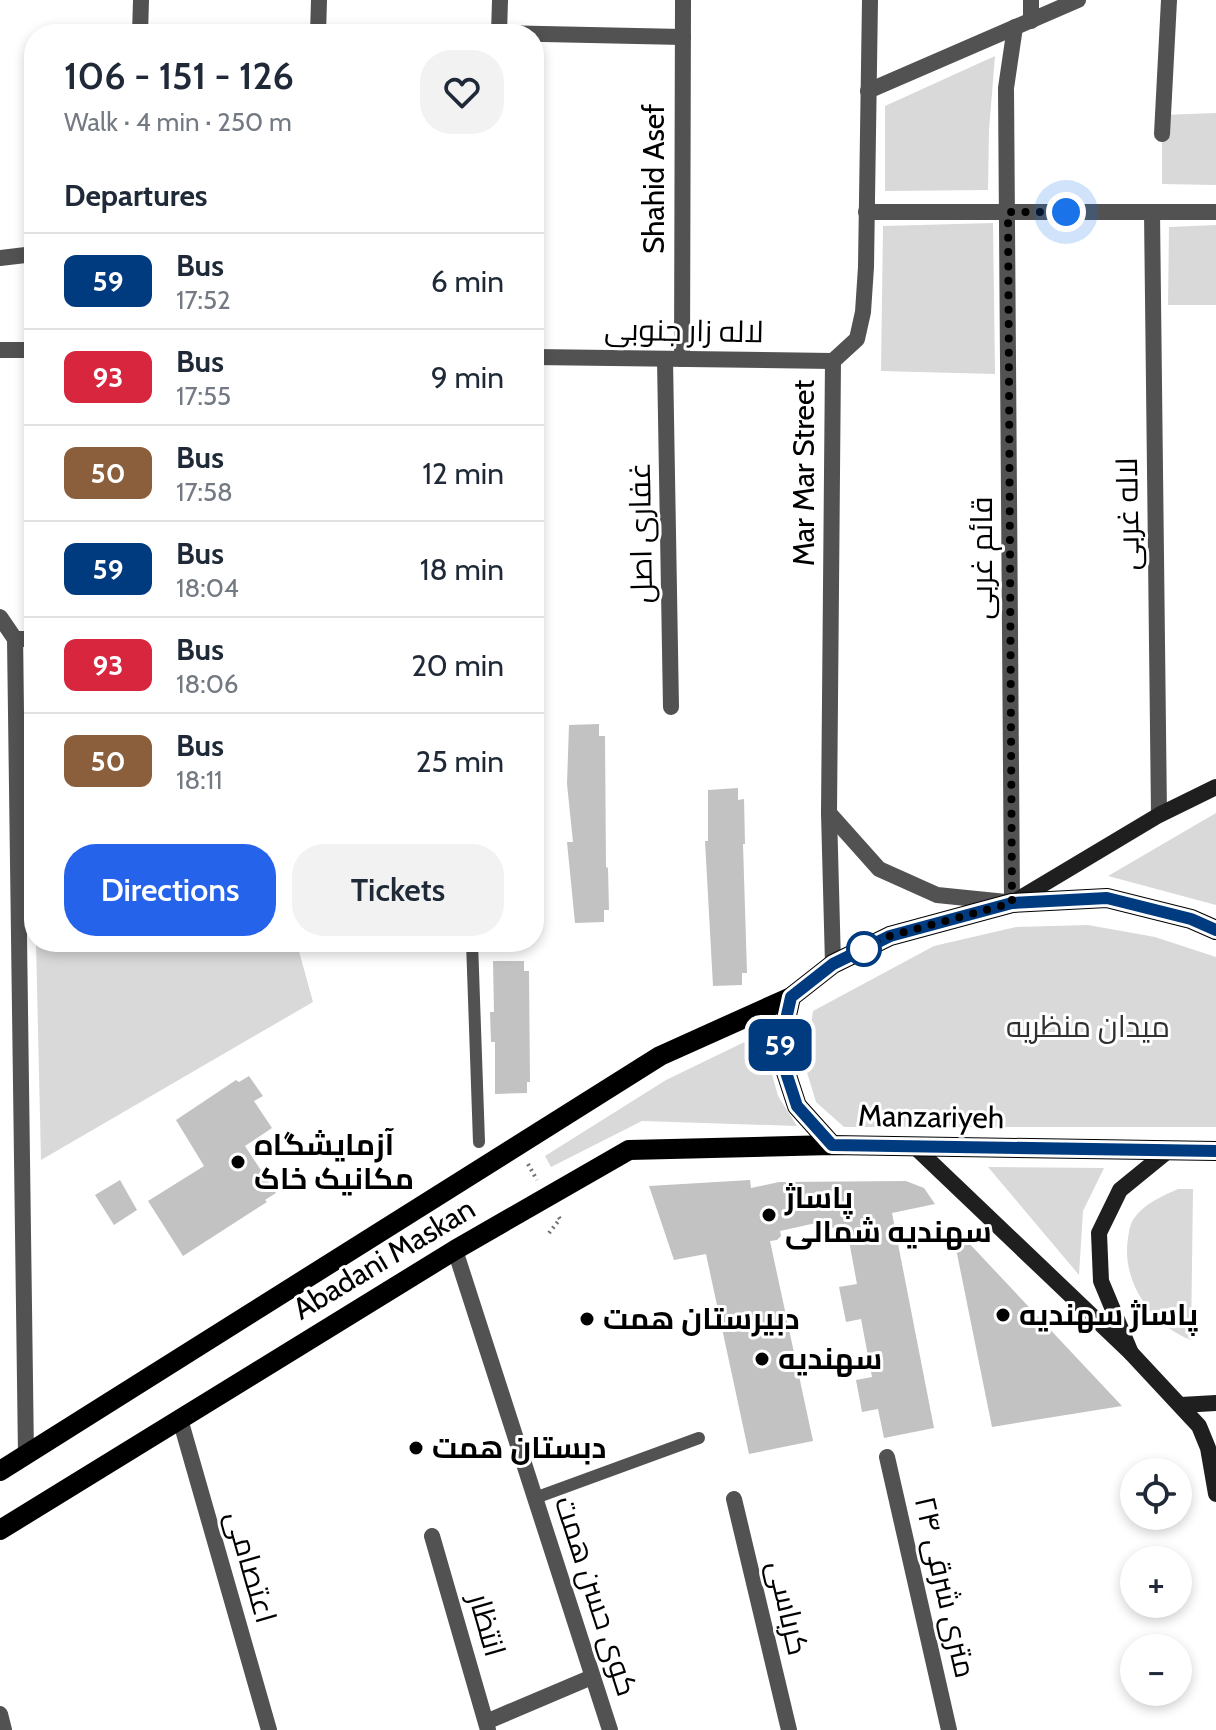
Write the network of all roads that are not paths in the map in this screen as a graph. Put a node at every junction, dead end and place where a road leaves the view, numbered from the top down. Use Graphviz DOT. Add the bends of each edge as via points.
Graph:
graph roads {
  1 [pos="141,0"];
  2 [pos="319,0"];
  3 [pos="500,0"];
  4 [pos="683,0"];
  5 [pos="870,0"];
  6 [pos="1031,0"];
  7 [pos="1078,0"];
  8 [pos="1169,0"];
  9 [pos="140,24"];
  10 [pos="318,24"];
  11 [pos="499,24"];
  12 [pos="1023,24"];
  13 [pos="544,35"];
  14 [pos="683,37"];
  15 [pos="868,91"];
  16 [pos="1162,134"];
  17 [pos="866,212"];
  18 [pos="1008,212"];
  19 [pos="1152,212"];
  20 [pos="1216,212"];
  21 [pos="24,255"];
  22 [pos="0,258"];
  23 [pos="0,350"];
  24 [pos="24,350"];
  25 [pos="544,357"];
  26 [pos="674,359"];
  27 [pos="833,361"];
  28 [pos="0,617"];
  29 [pos="15,639"];
  30 [pos="24,639"];
  31 [pos="671,707"];
  32 [pos="1216,787"];
  33 [pos="829,813"];
  34 [pos="1159,815"];
  35 [pos="24,867"];
  36 [pos="1012,903"];
  37 [pos="1216,930"];
  38 [pos="26,952"];
  39 [pos="472,952"];
  40 [pos="833,964"];
  41 [pos="791,997"];
  42 [pos="479,1142"];
  43 [pos="832,1145"];
  44 [pos="915,1147"];
  45 [pos="1169,1150"];
  46 [pos="1216,1151"];
  47 [pos="455,1250"];
  48 [pos="1131,1353"];
  49 [pos="1216,1403"];
  50 [pos="1181,1405"];
  51 [pos="180,1419"];
  52 [pos="699,1438"];
  53 [pos="26,1455"];
  54 [pos="887,1457"];
  55 [pos="0,1471"];
  56 [pos="1216,1494"];
  57 [pos="535,1498"];
  58 [pos="734,1499"];
  59 [pos="0,1530"];
  60 [pos="432,1536"];
  61 [pos="592,1677"];
  62 [pos="0,1714"];
  63 [pos="487,1726"];
  64 [pos="4,1730"];
  65 [pos="269,1730"];
  66 [pos="610,1730"];
  67 [pos="789,1730"];
  68 [pos="949,1730"];
  1 -- 9 [label="street"];
  2 -- 10 [label="street"];
  3 -- 11 [label="street"];
  4 -- 14 [label="street, Shahid Asef"];
  5 -- 15 [label="street, Mar Mar Street"];
  6 -- 12 [label="street, قائم غربی"];
  7 -- 12 [label="street"];
  8 -- 16 [label="street"];
  12 -- 15 [label="street"];
  12 -- 18 [label="street, قائم غربی" via="1006,88"];
  13 -- 14 [label="street"];
  14 -- 26 [label="street, Shahid Asef"];
  15 -- 17 [label="street, Mar Mar Street"];
  17 -- 18 [label="street"];
  17 -- 27 [label="street, Mar Mar Street" via="863,312 857,339"];
  18 -- 19 [label="street"];
  18 -- 36 [label="street, قائم غربی"];
  19 -- 20 [label="street"];
  19 -- 34 [label="street, لاله غربی"];
  21 -- 22 [label="street"];
  23 -- 24 [label="street"];
  25 -- 26 [label="street, لاله زار جنوبی"];
  26 -- 27 [label="street, لاله زار جنوبی"];
  26 -- 31 [label="street, غفاری اصل"];
  27 -- 33 [label="street, Mar Mar Street"];
  28 -- 29 [label="street"];
  29 -- 30 [label="street"];
  29 -- 35 [label="street"];
  32 -- 34 [label="main road"];
  33 -- 36 [label="street" via="879,869 937,895"];
  33 -- 40 [label="street, Mar Mar Street"];
  34 -- 36 [label="main road"];
  36 -- 37 [label="main road" via="1107,898"];
  36 -- 40 [label="main road" via="890,936"];
  38 -- 53 [label="street"];
  39 -- 42 [label="lane"];
  40 -- 41 [label="main road"];
  41 -- 43 [label="main road, Manzariyeh" via="779,1051 797,1106"];
  41 -- 53 [label="main road, Abadani Maskan" via="660,1056"];
  43 -- 44 [label="main road, Manzariyeh"];
  43 -- 47 [label="main road, Abadani Maskan" via="629,1150"];
  44 -- 45 [label="main road, Manzariyeh"];
  44 -- 48 [label="main road"];
  45 -- 46 [label="main road, Manzariyeh"];
  45 -- 48 [label="main road" via="1120,1190 1099,1233 1101,1281"];
  47 -- 51 [label="main road, Abadani Maskan"];
  47 -- 57 [label="street, کوی حسن همت"];
  48 -- 50 [label="main road"];
  49 -- 50 [label="main road"];
  50 -- 56 [label="main road" via="1199,1426 1208,1448"];
  51 -- 59 [label="main road, Abadani Maskan"];
  51 -- 65 [label="street, اعتصامی"];
  52 -- 57 [label="lane"];
  53 -- 55 [label="main road, Abadani Maskan"];
  54 -- 68 [label="street, ۲۴ متری شرقی"];
  57 -- 61 [label="street, کوی حسن همت"];
  58 -- 67 [label="street, کرباسی"];
  60 -- 63 [label="street, انتظار"];
  61 -- 63 [label="street"];
  61 -- 66 [label="street, کوی حسن همت"];
  62 -- 64 [label="street"];
}
